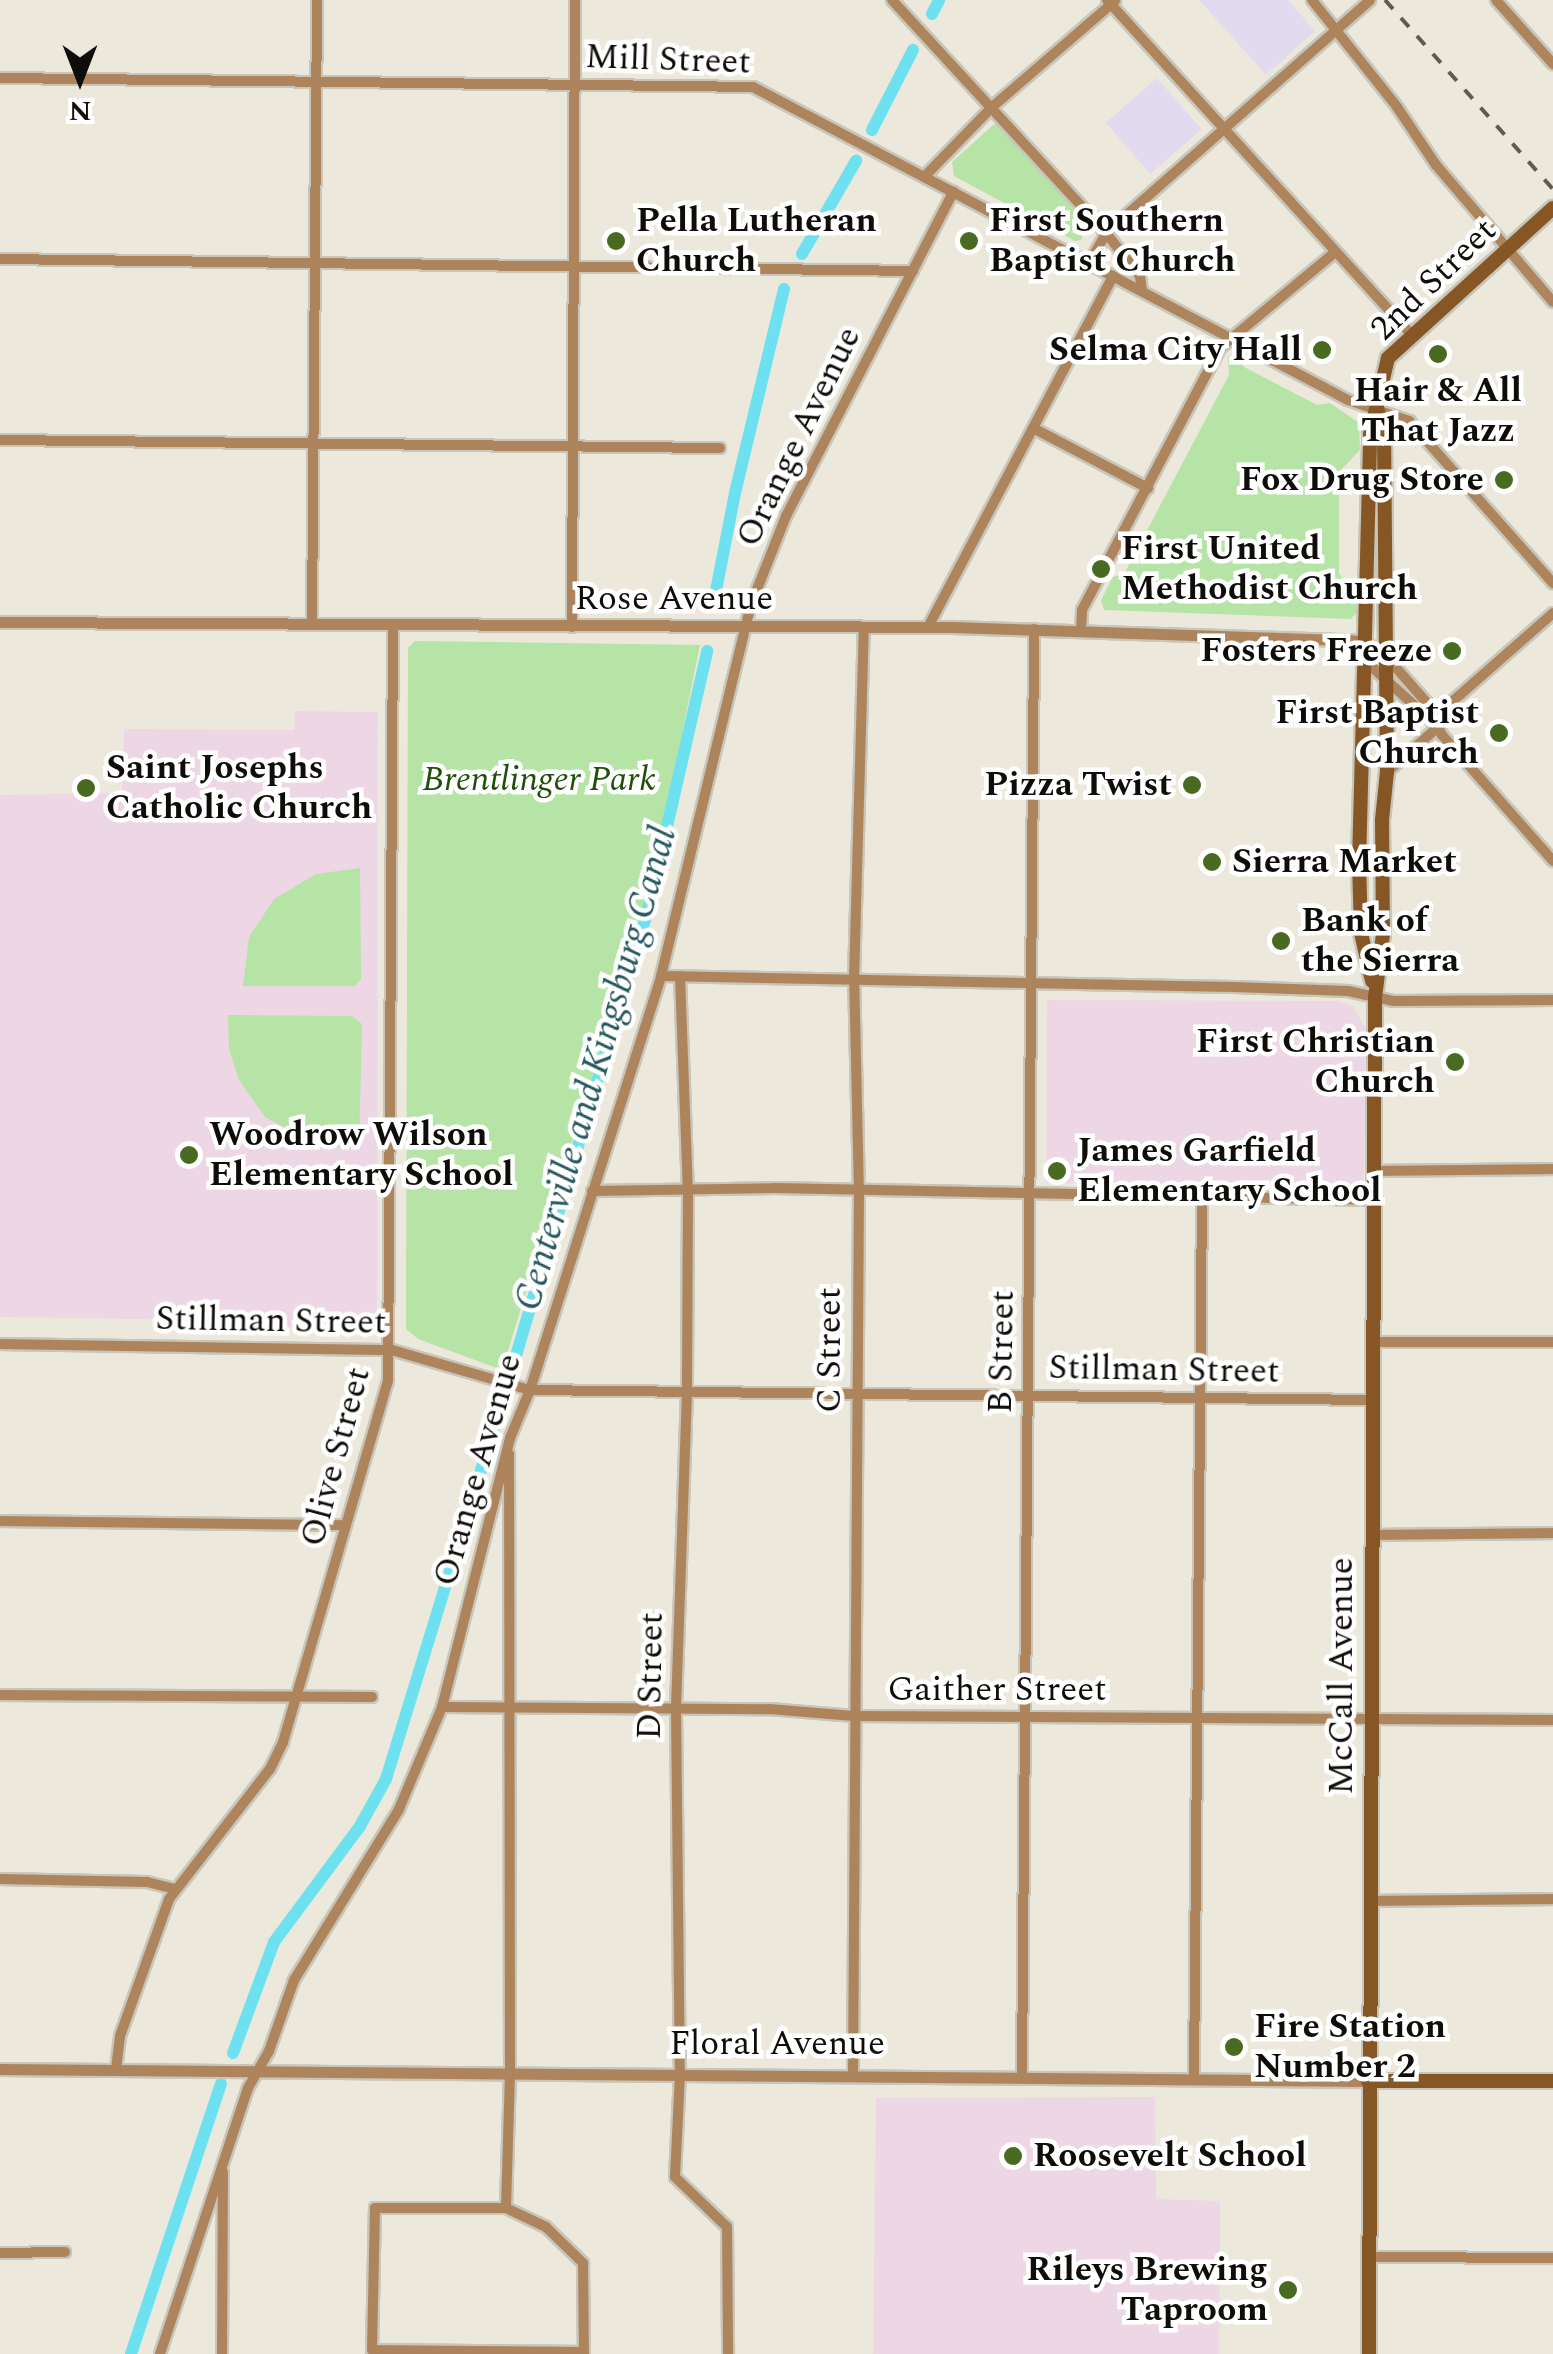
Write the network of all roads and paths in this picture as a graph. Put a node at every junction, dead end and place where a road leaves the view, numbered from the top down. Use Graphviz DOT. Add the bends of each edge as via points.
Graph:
graph roads {
  1 [pos="317,0"];
  2 [pos="575,0"];
  3 [pos="892,0"];
  4 [pos="1312,0"];
  5 [pos="1370,0"];
  6 [pos="1496,0"];
  7 [pos="1111,2"];
  8 [pos="1337,29"];
  9 [pos="1553,64"];
  10 [pos="0,78"];
  11 [pos="315,81"];
  12 [pos="574,84"];
  13 [pos="991,108"];
  14 [pos="1224,129"];
  15 [pos="924,178"];
  16 [pos="953,192"];
  17 [pos="1553,208"];
  18 [pos="1106,233"];
  19 [pos="1508,248"];
  20 [pos="1334,253"];
  21 [pos="0,259"];
  22 [pos="313,263"];
  23 [pos="1088,263"];
  24 [pos="574,266"];
  25 [pos="913,271"];
  26 [pos="1113,276"];
  27 [pos="1142,292"];
  28 [pos="1553,302"];
  29 [pos="1412,335"];
  30 [pos="1232,340"];
  31 [pos="1377,406"];
  32 [pos="1033,428"];
  33 [pos="0,440"];
  34 [pos="312,444"];
  35 [pos="572,446"];
  36 [pos="720,448"];
  37 [pos="1148,488"];
  38 [pos="1553,583"];
  39 [pos="1553,613"];
  40 [pos="0,622"];
  41 [pos="312,624"];
  42 [pos="393,626"];
  43 [pos="745,626"];
  44 [pos="572,627"];
  45 [pos="864,627"];
  46 [pos="928,628"];
  47 [pos="1034,629"];
  48 [pos="1081,630"];
  49 [pos="1356,641"];
  50 [pos="1384,654"];
  51 [pos="1362,658"];
  52 [pos="1383,674"];
  53 [pos="1438,726"];
  54 [pos="1387,772"];
  55 [pos="1553,860"];
  56 [pos="661,976"];
  57 [pos="680,976"];
  58 [pos="854,979"];
  59 [pos="1032,984"];
  60 [pos="1374,998"];
  61 [pos="1553,1000"];
  62 [pos="1553,1169"];
  63 [pos="1376,1171"];
  64 [pos="592,1191"];
  65 [pos="688,1192"];
  66 [pos="859,1192"];
  67 [pos="1031,1195"];
  68 [pos="1202,1198"];
  69 [pos="1376,1200"];
  70 [pos="1374,1342"];
  71 [pos="1553,1342"];
  72 [pos="0,1344"];
  73 [pos="392,1350"];
  74 [pos="530,1390"];
  75 [pos="687,1392"];
  76 [pos="858,1394"];
  77 [pos="1028,1396"];
  78 [pos="1200,1398"];
  79 [pos="1374,1400"];
  80 [pos="510,1438"];
  81 [pos="0,1521"];
  82 [pos="346,1525"];
  83 [pos="1553,1533"];
  84 [pos="1373,1535"];
  85 [pos="0,1695"];
  86 [pos="298,1696"];
  87 [pos="372,1697"];
  88 [pos="442,1707"];
  89 [pos="508,1707"];
  90 [pos="676,1708"];
  91 [pos="854,1716"];
  92 [pos="1024,1718"];
  93 [pos="1194,1720"];
  94 [pos="1374,1720"];
  95 [pos="1553,1720"];
  96 [pos="0,1880"];
  97 [pos="175,1889"];
  98 [pos="1553,1899"];
  99 [pos="1370,1901"];
  100 [pos="0,2069"];
  101 [pos="116,2069"];
  102 [pos="258,2070"];
  103 [pos="510,2072"];
  104 [pos="680,2074"];
  105 [pos="853,2074"];
  106 [pos="1022,2076"];
  107 [pos="1194,2078"];
  108 [pos="1368,2080"];
  109 [pos="1553,2081"];
  110 [pos="223,2160"];
  111 [pos="506,2208"];
  112 [pos="65,2252"];
  113 [pos="0,2253"];
  114 [pos="1370,2257"];
  115 [pos="1553,2258"];
  116 [pos="584,2353"];
  117 [pos="160,2354"];
  118 [pos="222,2354"];
  119 [pos="728,2354"];
  120 [pos="1369,2354"];
  1 -- 11 [label="street"];
  2 -- 12 [label="street"];
  3 -- 13 [label="street"];
  4 -- 8 [label="street"];
  5 -- 8 [label="street"];
  6 -- 9 [label="street"];
  7 -- 13 [label="street"];
  7 -- 14 [label="street"];
  8 -- 14 [label="street"];
  8 -- 19 [label="street" via="1436,166"];
  10 -- 11 [label="street, Mill Street"];
  11 -- 12 [label="street, Mill Street"];
  11 -- 22 [label="street"];
  12 -- 15 [label="street, Mill Street" via="753,87"];
  12 -- 24 [label="street"];
  13 -- 15 [label="street"];
  13 -- 18 [label="street"];
  14 -- 18 [label="street"];
  14 -- 20 [label="street"];
  15 -- 16 [label="street, Mill Street"];
  16 -- 23 [label="street, Mill Street"];
  16 -- 25 [label="street, Orange Avenue"];
  17 -- 19 [label="main road, 2nd Street"];
  18 -- 23 [label="street"];
  18 -- 27 [label="street" via="1140,276"];
  19 -- 28 [label="street"];
  19 -- 29 [label="main road, 2nd Street"];
  20 -- 29 [label="street"];
  20 -- 30 [label="street"];
  21 -- 22 [label="street"];
  22 -- 24 [label="street"];
  22 -- 34 [label="street"];
  23 -- 26 [label="street, Mill Street"];
  24 -- 25 [label="street"];
  24 -- 35 [label="street"];
  25 -- 43 [label="street, Orange Avenue" via="786,516"];
  26 -- 27 [label="street, Mill Street"];
  26 -- 32 [label="street"];
  27 -- 30 [label="street, Mill Street"];
  29 -- 31 [label="main road, 2nd Street" via="1388,358"];
  30 -- 31 [label="street, Mill Street" via="1348,400"];
  30 -- 37 [label="street" via="1220,348"];
  31 -- 38 [label="street, Mill Street" via="1408,420"];
  31 -- 49 [label="main road, McCall Avenue"];
  31 -- 50 [label="main road, McCall Avenue" via="1384,435"];
  32 -- 37 [label="street"];
  32 -- 46 [label="street"];
  33 -- 34 [label="street"];
  34 -- 35 [label="street"];
  34 -- 41 [label="street"];
  35 -- 36 [label="street"];
  35 -- 44 [label="street"];
  37 -- 48 [label="street" via="1082,610"];
  39 -- 53 [label="street" via="1444,708"];
  40 -- 41 [label="street, Rose Avenue"];
  41 -- 42 [label="street, Rose Avenue"];
  42 -- 44 [label="street, Rose Avenue"];
  42 -- 73 [label="street, Olive Street"];
  43 -- 44 [label="street, Rose Avenue"];
  43 -- 45 [label="street, Rose Avenue"];
  43 -- 56 [label="street, Orange Avenue"];
  45 -- 46 [label="street, Rose Avenue"];
  45 -- 58 [label="street, C Street"];
  46 -- 47 [label="street, Rose Avenue"];
  47 -- 48 [label="street, Rose Avenue"];
  47 -- 59 [label="street, B Street"];
  48 -- 49 [label="street, Rose Avenue"];
  49 -- 50 [label="street"];
  49 -- 51 [label="main road, McCall Avenue"];
  50 -- 52 [label="main road, McCall Avenue"];
  50 -- 53 [label="street" via="1428,704"];
  51 -- 52 [label="street"];
  51 -- 60 [label="main road, McCall Avenue" via="1361,933"];
  52 -- 53 [label="street"];
  52 -- 54 [label="main road, McCall Avenue"];
  53 -- 54 [label="street"];
  53 -- 55 [label="street"];
  54 -- 60 [label="main road, McCall Avenue" via="1383,934"];
  56 -- 57 [label="street"];
  56 -- 64 [label="street, Orange Avenue"];
  57 -- 58 [label="street"];
  57 -- 65 [label="street, D Street"];
  58 -- 59 [label="street"];
  58 -- 66 [label="street, C Street"];
  59 -- 60 [label="street" via="1348,990"];
  59 -- 67 [label="street, B Street"];
  60 -- 61 [label="street"];
  60 -- 63 [label="main road, McCall Avenue"];
  62 -- 63 [label="street"];
  63 -- 69 [label="main road, McCall Avenue"];
  64 -- 65 [label="street"];
  64 -- 74 [label="street, Orange Avenue"];
  65 -- 66 [label="street"];
  65 -- 75 [label="street, D Street"];
  66 -- 67 [label="street"];
  66 -- 76 [label="street, C Street"];
  67 -- 68 [label="street"];
  67 -- 77 [label="street, B Street"];
  68 -- 69 [label="street"];
  68 -- 78 [label="street"];
  69 -- 70 [label="main road, McCall Avenue"];
  70 -- 71 [label="street"];
  70 -- 79 [label="main road, McCall Avenue"];
  72 -- 73 [label="street, Stillman Street"];
  73 -- 74 [label="street, Stillman Street"];
  73 -- 82 [label="street, Olive Street"];
  74 -- 75 [label="street, Stillman Street"];
  74 -- 80 [label="street, Orange Avenue"];
  75 -- 76 [label="street, Stillman Street"];
  75 -- 90 [label="street, D Street"];
  76 -- 77 [label="street, Stillman Street"];
  76 -- 91 [label="street, C Street"];
  77 -- 78 [label="street, Stillman Street"];
  77 -- 92 [label="street, B Street"];
  78 -- 79 [label="street, Stillman Street"];
  78 -- 93 [label="street"];
  79 -- 84 [label="main road, McCall Avenue"];
  80 -- 88 [label="street, Orange Avenue"];
  80 -- 89 [label="street"];
  81 -- 82 [label="street"];
  82 -- 86 [label="street, Olive Street"];
  83 -- 84 [label="street"];
  84 -- 94 [label="main road, McCall Avenue"];
  85 -- 86 [label="street"];
  86 -- 87 [label="street"];
  86 -- 97 [label="street, Olive Street" via="270,1770"];
  88 -- 89 [label="street, Gaither Street"];
  88 -- 102 [label="street, Orange Avenue" via="400,1810 294,1980"];
  89 -- 90 [label="street, Gaither Street"];
  89 -- 103 [label="street"];
  90 -- 91 [label="street, Gaither Street"];
  90 -- 104 [label="street, D Street"];
  91 -- 92 [label="street, Gaither Street"];
  91 -- 105 [label="street, C Street"];
  92 -- 93 [label="street, Gaither Street"];
  92 -- 106 [label="street, B Street"];
  93 -- 94 [label="street, Gaither Street"];
  93 -- 107 [label="street"];
  94 -- 95 [label="street, Gaither Street"];
  94 -- 99 [label="main road, McCall Avenue"];
  96 -- 97 [label="street" via="147,1882"];
  97 -- 101 [label="street, Olive Street" via="140,1972"];
  98 -- 99 [label="street"];
  99 -- 108 [label="main road, McCall Avenue"];
  100 -- 101 [label="street, Floral Avenue"];
  101 -- 102 [label="street, Floral Avenue"];
  102 -- 103 [label="street, Floral Avenue"];
  102 -- 110 [label="street, Orange Avenue"];
  103 -- 104 [label="street, Floral Avenue"];
  103 -- 111 [label="street"];
  104 -- 105 [label="street, Floral Avenue"];
  104 -- 119 [label="street, D Street" via="675,2177 726,2227"];
  105 -- 106 [label="street, Floral Avenue"];
  106 -- 107 [label="street, Floral Avenue"];
  107 -- 108 [label="street, Floral Avenue"];
  108 -- 109 [label="main road, Floral Avenue"];
  108 -- 114 [label="main road, McCall Avenue"];
  110 -- 117 [label="street, Orange Avenue"];
  110 -- 118 [label="street"];
  111 -- 116 [label="street" via="546,2227 583,2263"];
  111 -- 116 [label="street" via="375,2208 372,2350"];
  112 -- 113 [label="street"];
  114 -- 115 [label="street"];
  114 -- 120 [label="main road, McCall Avenue"];
}
